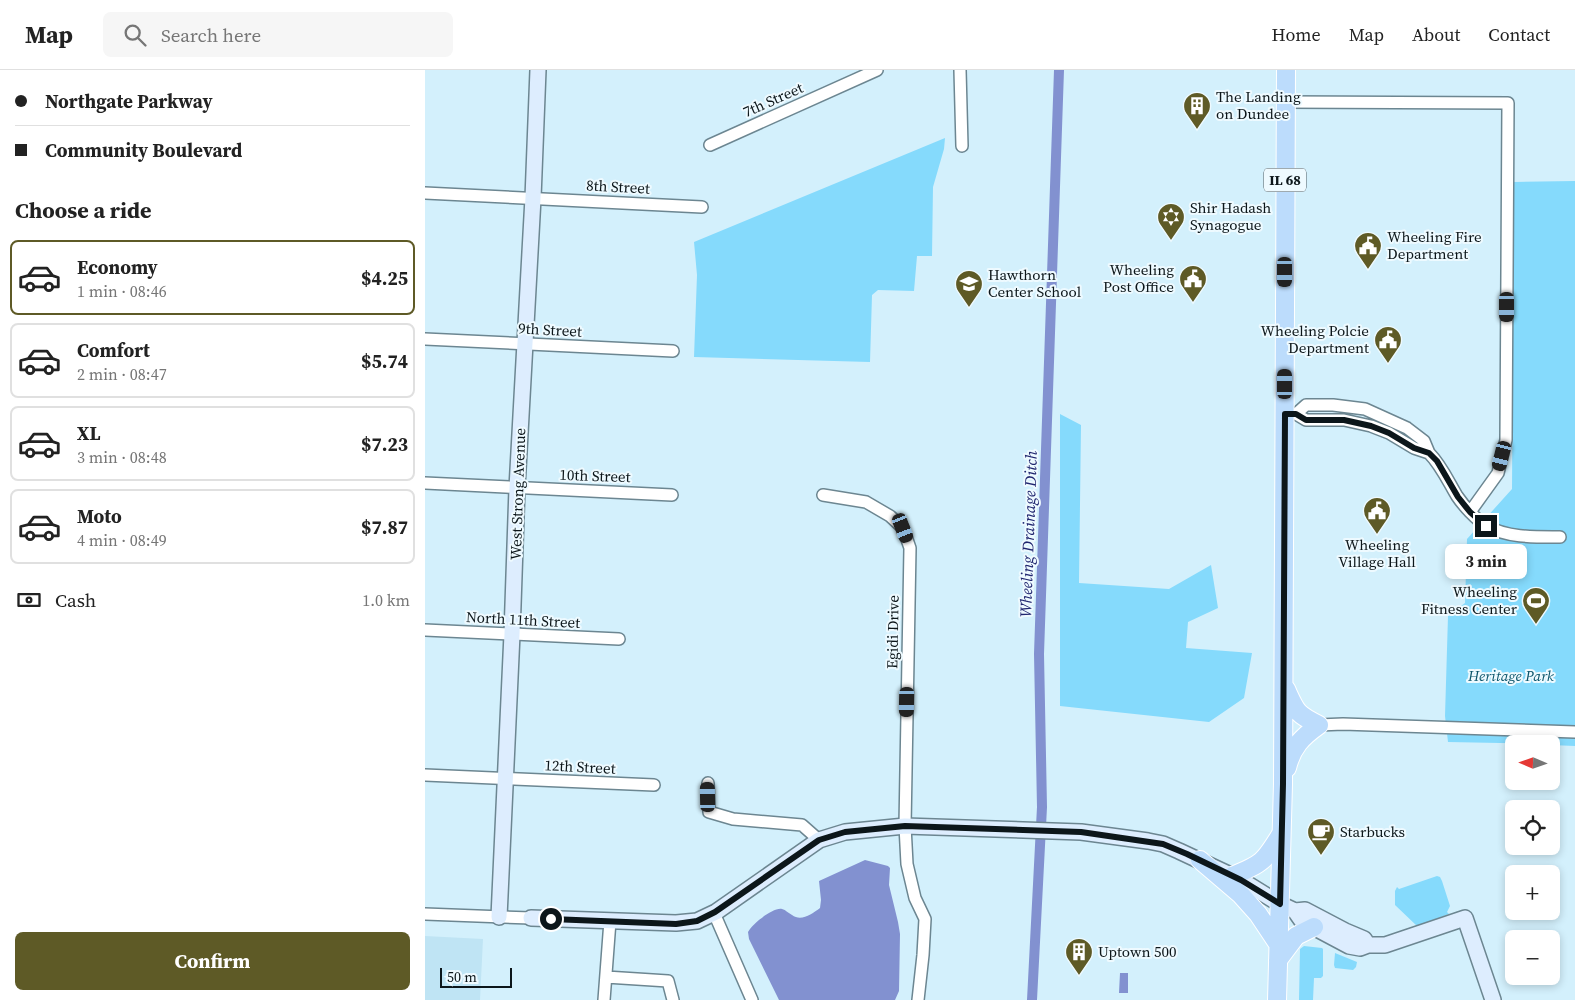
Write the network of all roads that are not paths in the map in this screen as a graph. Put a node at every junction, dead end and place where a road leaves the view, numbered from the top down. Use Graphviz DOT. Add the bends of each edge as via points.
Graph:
graph roads {
  1 [pos="538,70"];
  2 [pos="877,70"];
  3 [pos="960,70"];
  4 [pos="1286,70"];
  5 [pos="1285,102"];
  6 [pos="710,145"];
  7 [pos="963,146"];
  8 [pos="425,193"];
  9 [pos="533,198"];
  10 [pos="703,207"];
  11 [pos="425,339"];
  12 [pos="525,344"];
  13 [pos="673,351"];
  14 [pos="1291,414"];
  15 [pos="425,483"];
  16 [pos="517,488"];
  17 [pos="672,494"];
  18 [pos="823,495"];
  19 [pos="1470,512"];
  20 [pos="1560,538"];
  21 [pos="425,630"];
  22 [pos="512,634"];
  23 [pos="619,639"];
  24 [pos="1283,684"];
  25 [pos="1319,725"];
  26 [pos="1575,732"];
  27 [pos="425,775"];
  28 [pos="505,779"];
  29 [pos="708,783"];
  30 [pos="1283,784"];
  31 [pos="653,785"];
  32 [pos="905,826"];
  33 [pos="1281,834"];
  34 [pos="819,840"];
  35 [pos="1200,860"];
  36 [pos="1232,876"];
  37 [pos="1288,908"];
  38 [pos="714,913"];
  39 [pos="425,914"];
  40 [pos="499,917"];
  41 [pos="531,918"];
  42 [pos="610,921"];
  43 [pos="1314,927"];
  44 [pos="1368,945"];
  45 [pos="1278,952"];
  46 [pos="606,977"];
  47 [pos="604,1000"];
  48 [pos="673,1000"];
  49 [pos="752,1000"];
  50 [pos="918,1000"];
  51 [pos="1277,1000"];
  52 [pos="1493,1000"];
  1 -- 9 [label="street, West Strong Avenue"];
  2 -- 6 [label="street, 7th Street"];
  3 -- 7 [label="street"];
  4 -- 5 [label="main road, IL 68"];
  5 -- 14 [label="main road, IL 68"];
  5 -- 19 [label="street" via="1508,103 1506,440 1498,473"];
  8 -- 9 [label="street, 8th Street"];
  9 -- 10 [label="street, 8th Street"];
  9 -- 12 [label="street, West Strong Avenue"];
  11 -- 12 [label="street, 9th Street"];
  12 -- 13 [label="street, 9th Street"];
  12 -- 16 [label="street, West Strong Avenue"];
  14 -- 19 [label="street" via="1306,420 1344,420 1371,426 1429,453"];
  14 -- 24 [label="main road, IL 68"];
  15 -- 16 [label="street, 10th Street"];
  16 -- 17 [label="street, 10th Street"];
  16 -- 22 [label="street, West Strong Avenue"];
  18 -- 32 [label="street, Egidi Drive" via="866,502 890,516 903,528 910,548"];
  19 -- 20 [label="street" via="1486,526 1507,534"];
  21 -- 22 [label="street, North 11th Street"];
  22 -- 23 [label="street, North 11th Street"];
  22 -- 28 [label="street, West Strong Avenue"];
  24 -- 25 [label="main road" via="1295,709"];
  24 -- 30 [label="main road, IL 68"];
  25 -- 26 [label="street"];
  25 -- 30 [label="main road" via="1299,741 1290,754"];
  27 -- 28 [label="street, 12th Street"];
  28 -- 31 [label="street, 12th Street"];
  28 -- 40 [label="street, West Strong Avenue"];
  29 -- 34 [label="street" via="709,812 733,819 802,825"];
  30 -- 33 [label="main road, IL 68"];
  32 -- 34 [label="street" via="845,832"];
  32 -- 35 [label="street" via="1081,832 1155,843"];
  32 -- 50 [label="street, Egidi Drive" via="907,864 915,898 925,919"];
  33 -- 36 [label="main road" via="1267,858"];
  33 -- 37 [label="main road, IL 68"];
  34 -- 38 [label="street"];
  35 -- 36 [label="street"];
  35 -- 45 [label="main road" via="1258,914"];
  36 -- 37 [label="street"];
  37 -- 43 [label="street"];
  37 -- 44 [label="street" via="1305,910 1364,938"];
  37 -- 45 [label="main road, IL 68"];
  38 -- 42 [label="street" via="697,921 676,924"];
  38 -- 49 [label="street"];
  39 -- 40 [label="street"];
  40 -- 41 [label="street"];
  41 -- 42 [label="street"];
  42 -- 46 [label="street"];
  43 -- 44 [label="street" via="1349,946 1359,948"];
  43 -- 45 [label="main road" via="1295,936"];
  44 -- 52 [label="street" via="1385,946 1465,918"];
  45 -- 51 [label="main road, IL 68"];
  46 -- 47 [label="street"];
  46 -- 48 [label="street" via="668,981"];
}
